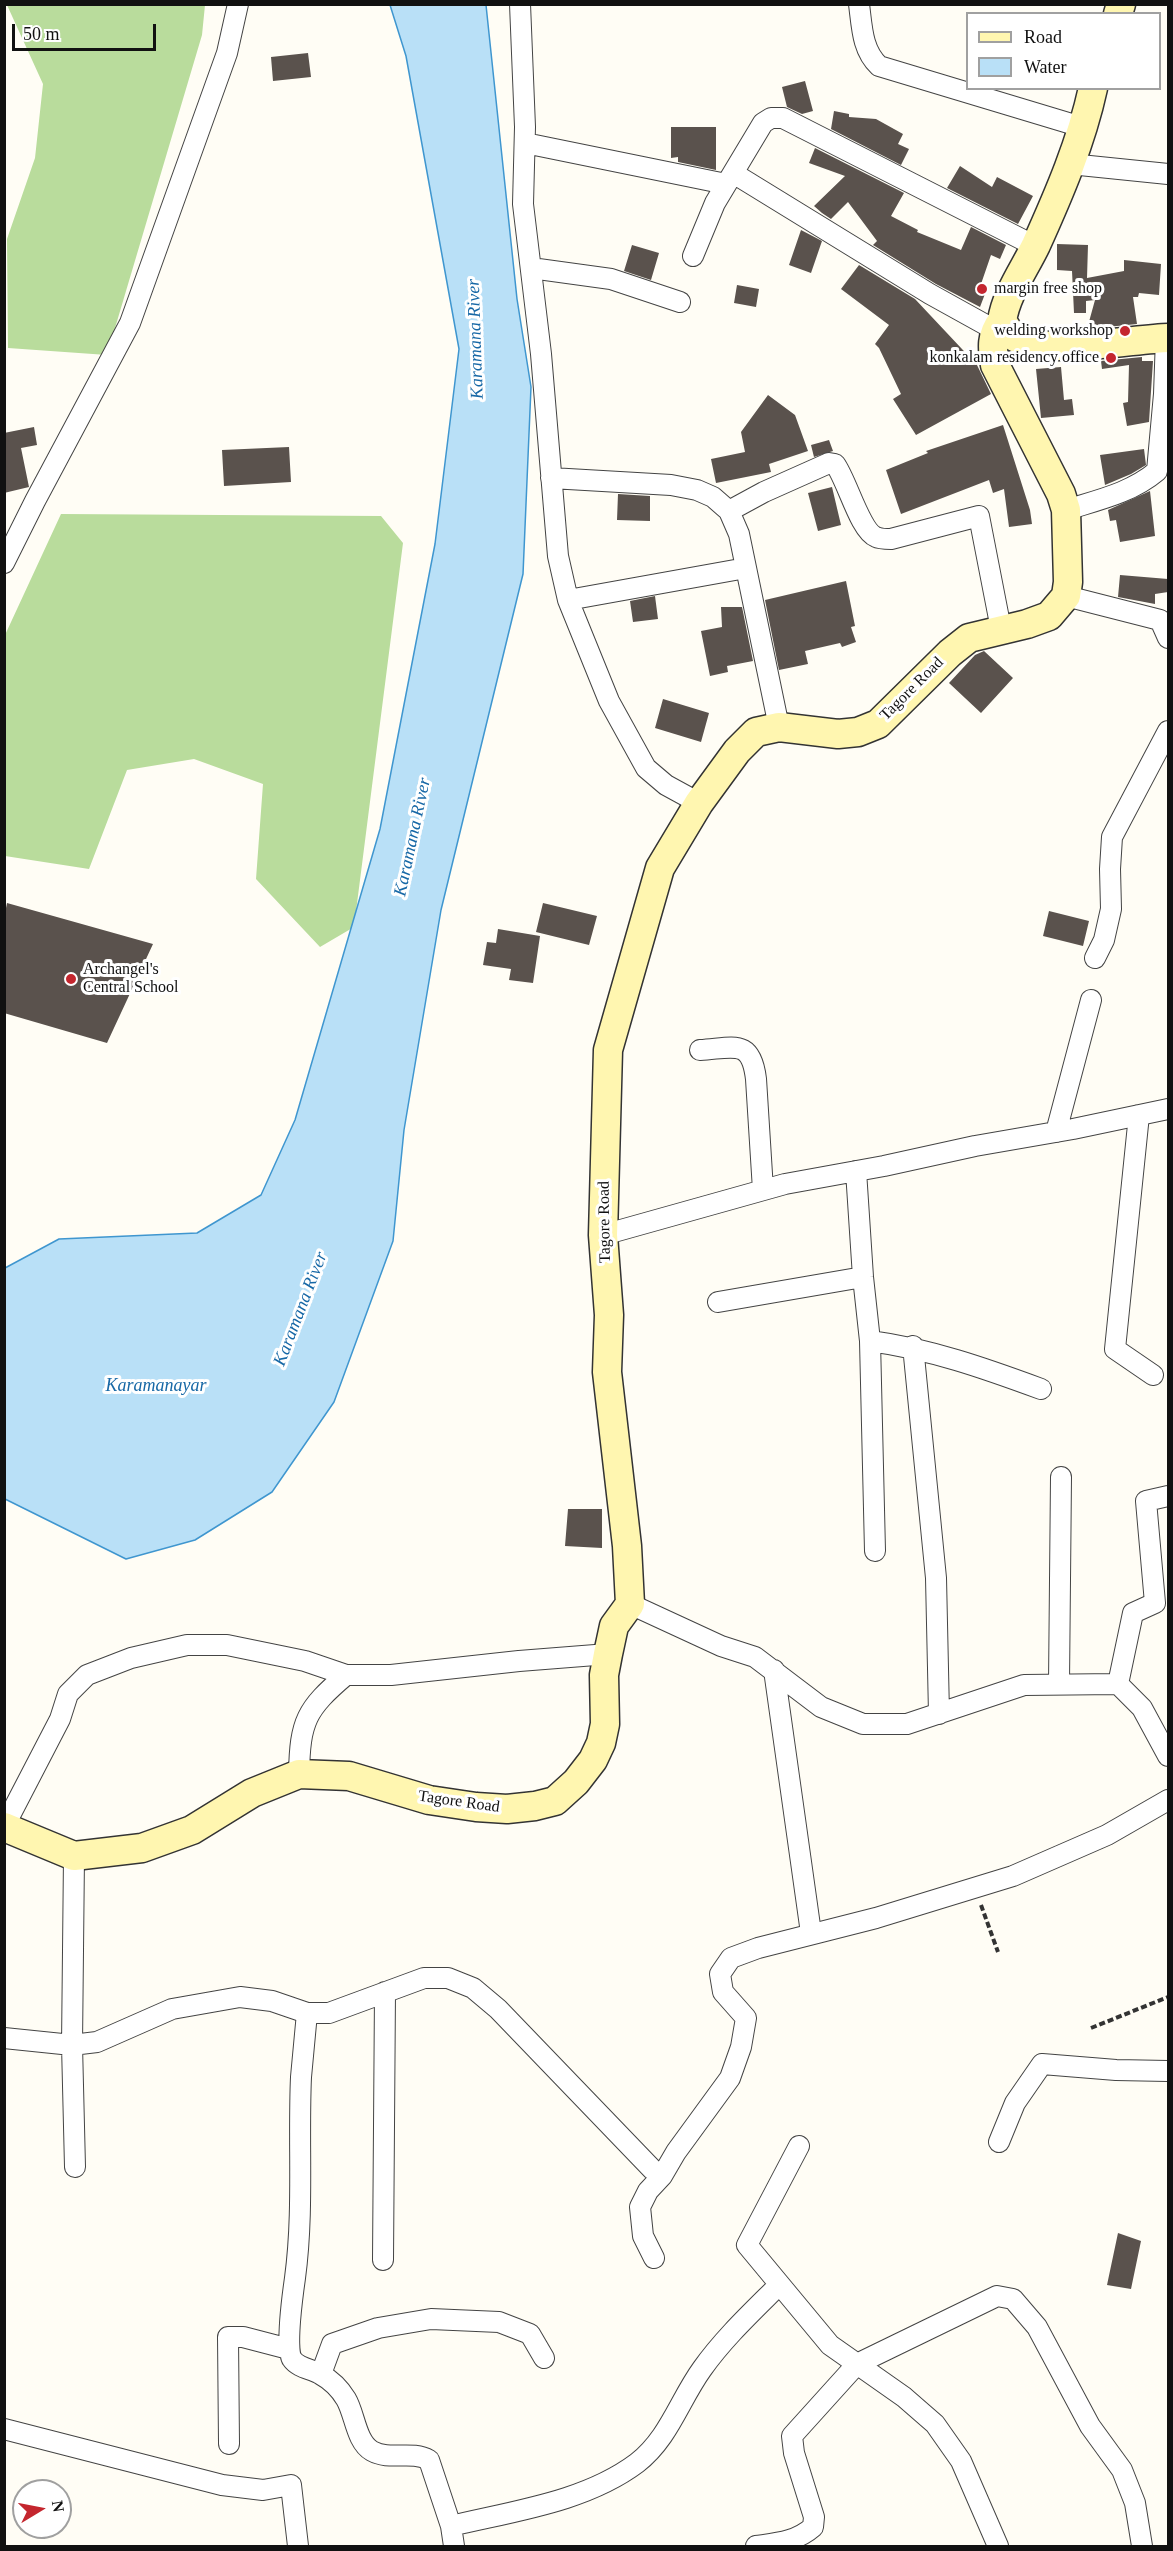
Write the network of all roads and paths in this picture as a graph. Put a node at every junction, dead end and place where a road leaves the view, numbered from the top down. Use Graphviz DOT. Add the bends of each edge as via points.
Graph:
graph roads {
  1 [pos="238,4"];
  2 [pos="520,4"];
  3 [pos="859,4"];
  4 [pos="1093,90"];
  5 [pos="1084,128"];
  6 [pos="525,143"];
  7 [pos="1070,164"];
  8 [pos="1168,174"];
  9 [pos="730,178"];
  10 [pos="1035,246"];
  11 [pos="693,256"];
  12 [pos="531,268"];
  13 [pos="680,302"];
  14 [pos="998,325"];
  15 [pos="1167,338"];
  16 [pos="551,478"];
  17 [pos="1066,510"];
  18 [pos="729,511"];
  19 [pos="4,563"];
  20 [pos="746,568"];
  21 [pos="1066,596"];
  22 [pos="568,600"];
  23 [pos="1166,624"];
  24 [pos="1001,629"];
  25 [pos="779,727"];
  26 [pos="1168,731"];
  27 [pos="699,803"];
  28 [pos="1095,958"];
  29 [pos="1091,1000"];
  30 [pos="700,1050"];
  31 [pos="1168,1109"];
  32 [pos="1139,1115"];
  33 [pos="1056,1132"];
  34 [pos="856,1171"];
  35 [pos="763,1190"];
  36 [pos="603,1234"];
  37 [pos="862,1277"];
  38 [pos="718,1302"];
  39 [pos="870,1341"];
  40 [pos="913,1347"];
  41 [pos="1153,1375"];
  42 [pos="1041,1389"];
  43 [pos="1062,1477"];
  44 [pos="1168,1496"];
  45 [pos="875,1551"];
  46 [pos="630,1604"];
  47 [pos="608,1654"];
  48 [pos="774,1670"];
  49 [pos="346,1675"];
  50 [pos="1059,1683"];
  51 [pos="1118,1684"];
  52 [pos="939,1714"];
  53 [pos="1168,1755"];
  54 [pos="299,1774"];
  55 [pos="1168,1800"];
  56 [pos="4,1827"];
  57 [pos="74,1856"];
  58 [pos="975,1887"];
  59 [pos="811,1933"];
  60 [pos="998,1952"];
  61 [pos="385,1992"];
  62 [pos="1168,1997"];
  63 [pos="307,2013"];
  64 [pos="1091,2028"];
  65 [pos="4,2038"];
  66 [pos="72,2045"];
  67 [pos="1168,2071"];
  68 [pos="999,2142"];
  69 [pos="799,2146"];
  70 [pos="75,2167"];
  71 [pos="662,2176"];
  72 [pos="654,2258"];
  73 [pos="383,2260"];
  74 [pos="779,2285"];
  75 [pos="289,2349"];
  76 [pos="544,2358"];
  77 [pos="857,2364"];
  78 [pos="321,2374"];
  79 [pos="4,2428"];
  80 [pos="229,2444"];
  81 [pos="451,2526"];
  82 [pos="298,2547"];
  83 [pos="454,2547"];
  84 [pos="756,2547"];
  85 [pos="998,2547"];
  86 [pos="1142,2547"];
  1 -- 19 [label="street" via="227,53 130,323"];
  2 -- 6 [label="street"];
  3 -- 5 [label="street" via="864,43 879,66"];
  4 -- 5 [label="street"];
  5 -- 7 [label="street"];
  6 -- 9 [label="street"];
  6 -- 12 [label="street" via="523,204"];
  7 -- 8 [label="street"];
  7 -- 10 [label="street"];
  9 -- 10 [label="street" via="763,123 783,118"];
  9 -- 11 [label="street"];
  9 -- 14 [label="street" via="930,294"];
  10 -- 14 [label="street"];
  12 -- 13 [label="street" via="611,279"];
  12 -- 16 [label="street"];
  14 -- 15 [label="street" via="1028,342 1043,344 1096,346"];
  14 -- 17 [label="street" via="992,349 995,365"];
  15 -- 17 [label="street" via="1157,471 1143,483"];
  16 -- 18 [label="street" via="671,485 713,497"];
  16 -- 22 [label="street" via="558,556"];
  17 -- 21 [label="street"];
  18 -- 20 [label="street" via="739,534"];
  18 -- 24 [label="street" via="829,463 842,473 868,531 877,538 891,539 979,516"];
  20 -- 22 [label="street"];
  20 -- 25 [label="street"];
  21 -- 23 [label="street"];
  21 -- 24 [label="street, Tagore Road" via="1049,616"];
  22 -- 27 [label="street" via="609,701 646,768 666,785"];
  24 -- 25 [label="street, Tagore Road" via="969,638 878,724 858,732 837,734"];
  25 -- 27 [label="street, Tagore Road" via="756,732"];
  26 -- 28 [label="street" via="1112,837 1112,909"];
  27 -- 36 [label="street, Tagore Road" via="660,868 608,1050"];
  29 -- 33 [label="street"];
  30 -- 35 [label="street" via="739,1047 748,1052 753,1062"];
  31 -- 32 [label="street"];
  32 -- 33 [label="street"];
  32 -- 41 [label="street" via="1115,1349"];
  33 -- 34 [label="street"];
  34 -- 35 [label="street"];
  34 -- 37 [label="street"];
  35 -- 36 [label="street"];
  36 -- 46 [label="street, Tagore Road" via="609,1315 607,1372"];
  37 -- 38 [label="street"];
  37 -- 39 [label="street"];
  39 -- 40 [label="street"];
  39 -- 45 [label="street"];
  40 -- 42 [label="street"];
  40 -- 52 [label="street" via="936,1578"];
  43 -- 50 [label="street"];
  44 -- 51 [label="street" via="1146,1500 1155,1604 1132,1613"];
  46 -- 47 [label="street, Tagore Road" via="614,1626"];
  46 -- 48 [label="street" via="755,1657"];
  47 -- 49 [label="street" via="391,1675"];
  47 -- 54 [label="street, Tagore Road" via="601,1743 576,1782 555,1801 507,1809 476,1808 429,1800 349,1776"];
  48 -- 52 [label="street" via="821,1707 863,1724 907,1724"];
  48 -- 59 [label="street"];
  49 -- 54 [label="street" via="312,1706 303,1729"];
  49 -- 56 [label="street" via="305,1661 227,1644 187,1645 131,1658 87,1675 68,1694 60,1719"];
  50 -- 51 [label="street"];
  50 -- 52 [label="street" via="1024,1685"];
  51 -- 53 [label="street" via="1142,1708"];
  54 -- 57 [label="street, Tagore Road" via="252,1793 192,1830 142,1848"];
  55 -- 58 [label="street" via="1107,1835 1013,1876"];
  56 -- 57 [label="street, Tagore Road"];
  57 -- 66 [label="street"];
  58 -- 59 [label="street" via="876,1918"];
  58 -- 60 [label="path"];
  59 -- 71 [label="street" via="730,1959 720,1974 723,1992 746,2018 741,2047 730,2078"];
  61 -- 63 [label="street" via="329,2013"];
  61 -- 71 [label="street" via="424,1978 448,1978 473,1988"];
  61 -- 73 [label="street"];
  62 -- 64 [label="path"];
  63 -- 66 [label="street" via="272,2001 240,1996 172,2009 97,2042"];
  63 -- 75 [label="street" via="301,2077 297,2259"];
  65 -- 66 [label="street"];
  66 -- 70 [label="street"];
  67 -- 68 [label="street" via="1042,2064 1015,2103"];
  69 -- 74 [label="street" via="747,2245"];
  71 -- 72 [label="street" via="640,2207 643,2236"];
  74 -- 77 [label="street" via="830,2345"];
  74 -- 81 [label="street" via="700,2371 665,2434 638,2462 583,2492"];
  75 -- 78 [label="street" via="300,2366"];
  75 -- 80 [label="street" via="228,2337"];
  76 -- 78 [label="street" via="530,2334 500,2322 431,2319 378,2328 332,2344"];
  77 -- 84 [label="street" via="792,2436 814,2517 813,2527 783,2543"];
  77 -- 85 [label="street" via="935,2424 961,2461"];
  77 -- 86 [label="street" via="987,2300 997,2296 1013,2299 1037,2327 1090,2426 1122,2470 1135,2504"];
  78 -- 81 [label="street" via="339,2388 364,2444 373,2452 388,2456 419,2454 429,2460"];
  79 -- 82 [label="street" via="222,2486 263,2490 291,2485"];
  81 -- 83 [label="street"];
}
